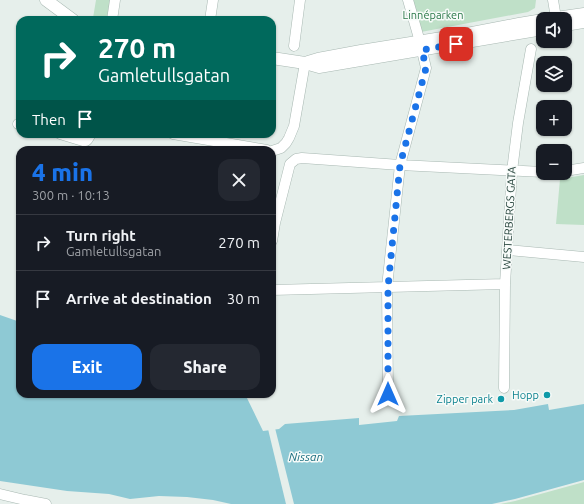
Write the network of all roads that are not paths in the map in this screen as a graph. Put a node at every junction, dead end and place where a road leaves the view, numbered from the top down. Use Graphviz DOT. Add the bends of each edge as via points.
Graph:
graph roads {
  1 [pos="46,0"];
  2 [pos="115,0"];
  3 [pos="213,0"];
  4 [pos="300,0"];
  5 [pos="408,0"];
  6 [pos="554,0"];
  7 [pos="556,12"];
  8 [pos="584,14"];
  9 [pos="68,16"];
  10 [pos="113,16"];
  11 [pos="211,16"];
  12 [pos="572,17"];
  13 [pos="536,21"];
  14 [pos="572,22"];
  15 [pos="584,22"];
  16 [pos="536,30"];
  17 [pos="294,46"];
  18 [pos="421,46"];
  19 [pos="531,49"];
  20 [pos="276,59"];
  21 [pos="305,63"];
  22 [pos="73,138"];
  23 [pos="89,138"];
  24 [pos="202,138"];
  25 [pos="245,146"];
  26 [pos="276,149"];
  27 [pos="400,165"];
  28 [pos="584,168"];
  29 [pos="572,169"];
  30 [pos="512,171"];
  31 [pos="536,172"];
  32 [pos="276,220"];
  33 [pos="507,250"];
  34 [pos="584,257"];
  35 [pos="506,284"];
  36 [pos="388,287"];
  37 [pos="276,290"];
  38 [pos="504,388"];
  39 [pos="388,394"];
  40 [pos="0,494"];
  41 [pos="46,504"];
  1 -- 9 [label="street"];
  2 -- 10 [label="street"];
  3 -- 11 [label="street"];
  4 -- 17 [label="street"];
  5 -- 18 [label="street"];
  6 -- 7 [label="street"];
  8 -- 12 [label="street"];
  13 -- 18 [label="street"];
  14 -- 15 [label="street"];
  16 -- 18 [label="street"];
  18 -- 21 [label="street" via="322,58"];
  18 -- 27 [label="street" via="426,68"];
  19 -- 30 [label="street, WESTERBERGS GATA"];
  20 -- 21 [label="street"];
  21 -- 26 [label="street" via="294,126 289,138"];
  22 -- 23 [label="street" via="86,141"];
  24 -- 25 [label="street"];
  27 -- 30 [label="street"];
  27 -- 32 [label="street" via="302,158 295,160 290,164"];
  27 -- 36 [label="street"];
  28 -- 29 [label="street"];
  30 -- 31 [label="street"];
  30 -- 33 [label="street, WESTERBERGS GATA"];
  33 -- 34 [label="street"];
  33 -- 35 [label="street, WESTERBERGS GATA"];
  35 -- 36 [label="street"];
  35 -- 38 [label="street, WESTERBERGS GATA"];
  36 -- 37 [label="street"];
  36 -- 39 [label="street"];
  40 -- 41 [label="street"];
}
